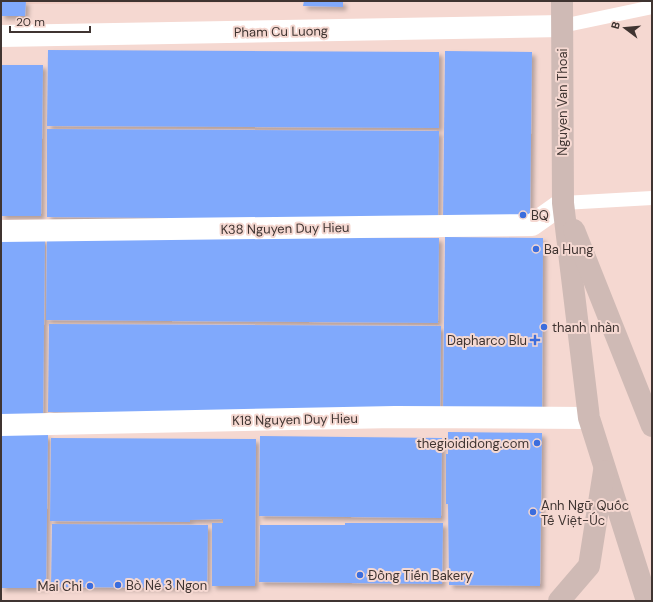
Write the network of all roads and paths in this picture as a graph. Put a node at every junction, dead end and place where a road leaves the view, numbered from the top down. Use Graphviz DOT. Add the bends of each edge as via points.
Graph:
graph roads {
  1 [pos="562,1"];
  2 [pos="652,7"];
  3 [pos="562,26"];
  4 [pos="1,36"];
  5 [pos="652,198"];
  6 [pos="562,203"];
  7 [pos="1,231"];
  8 [pos="589,418"];
  9 [pos="652,423"];
  10 [pos="1,425"];
  11 [pos="604,466"];
  12 [pos="559,601"];
  13 [pos="647,601"];
  1 -- 3 [label="main road, Nguyen Van Thoai"];
  2 -- 3 [label="lane"];
  3 -- 4 [label="street, Pham Cu Luong"];
  3 -- 6 [label="main road, Nguyen Van Thoai"];
  5 -- 6 [label="lane"];
  6 -- 7 [label="street, K38 Nguyen Duy Hieu" via="532,225"];
  6 -- 8 [label="main road, Nguyen Van Thoai"];
  6 -- 9 [label="main road"];
  8 -- 10 [label="street, K18 Nguyen Duy Hieu" via="395,417"];
  8 -- 11 [label="main road, Nguyen Van Thoai"];
  11 -- 12 [label="main road" via="589,566"];
  11 -- 13 [label="main road, Nguyen Van Thoai"];
}
